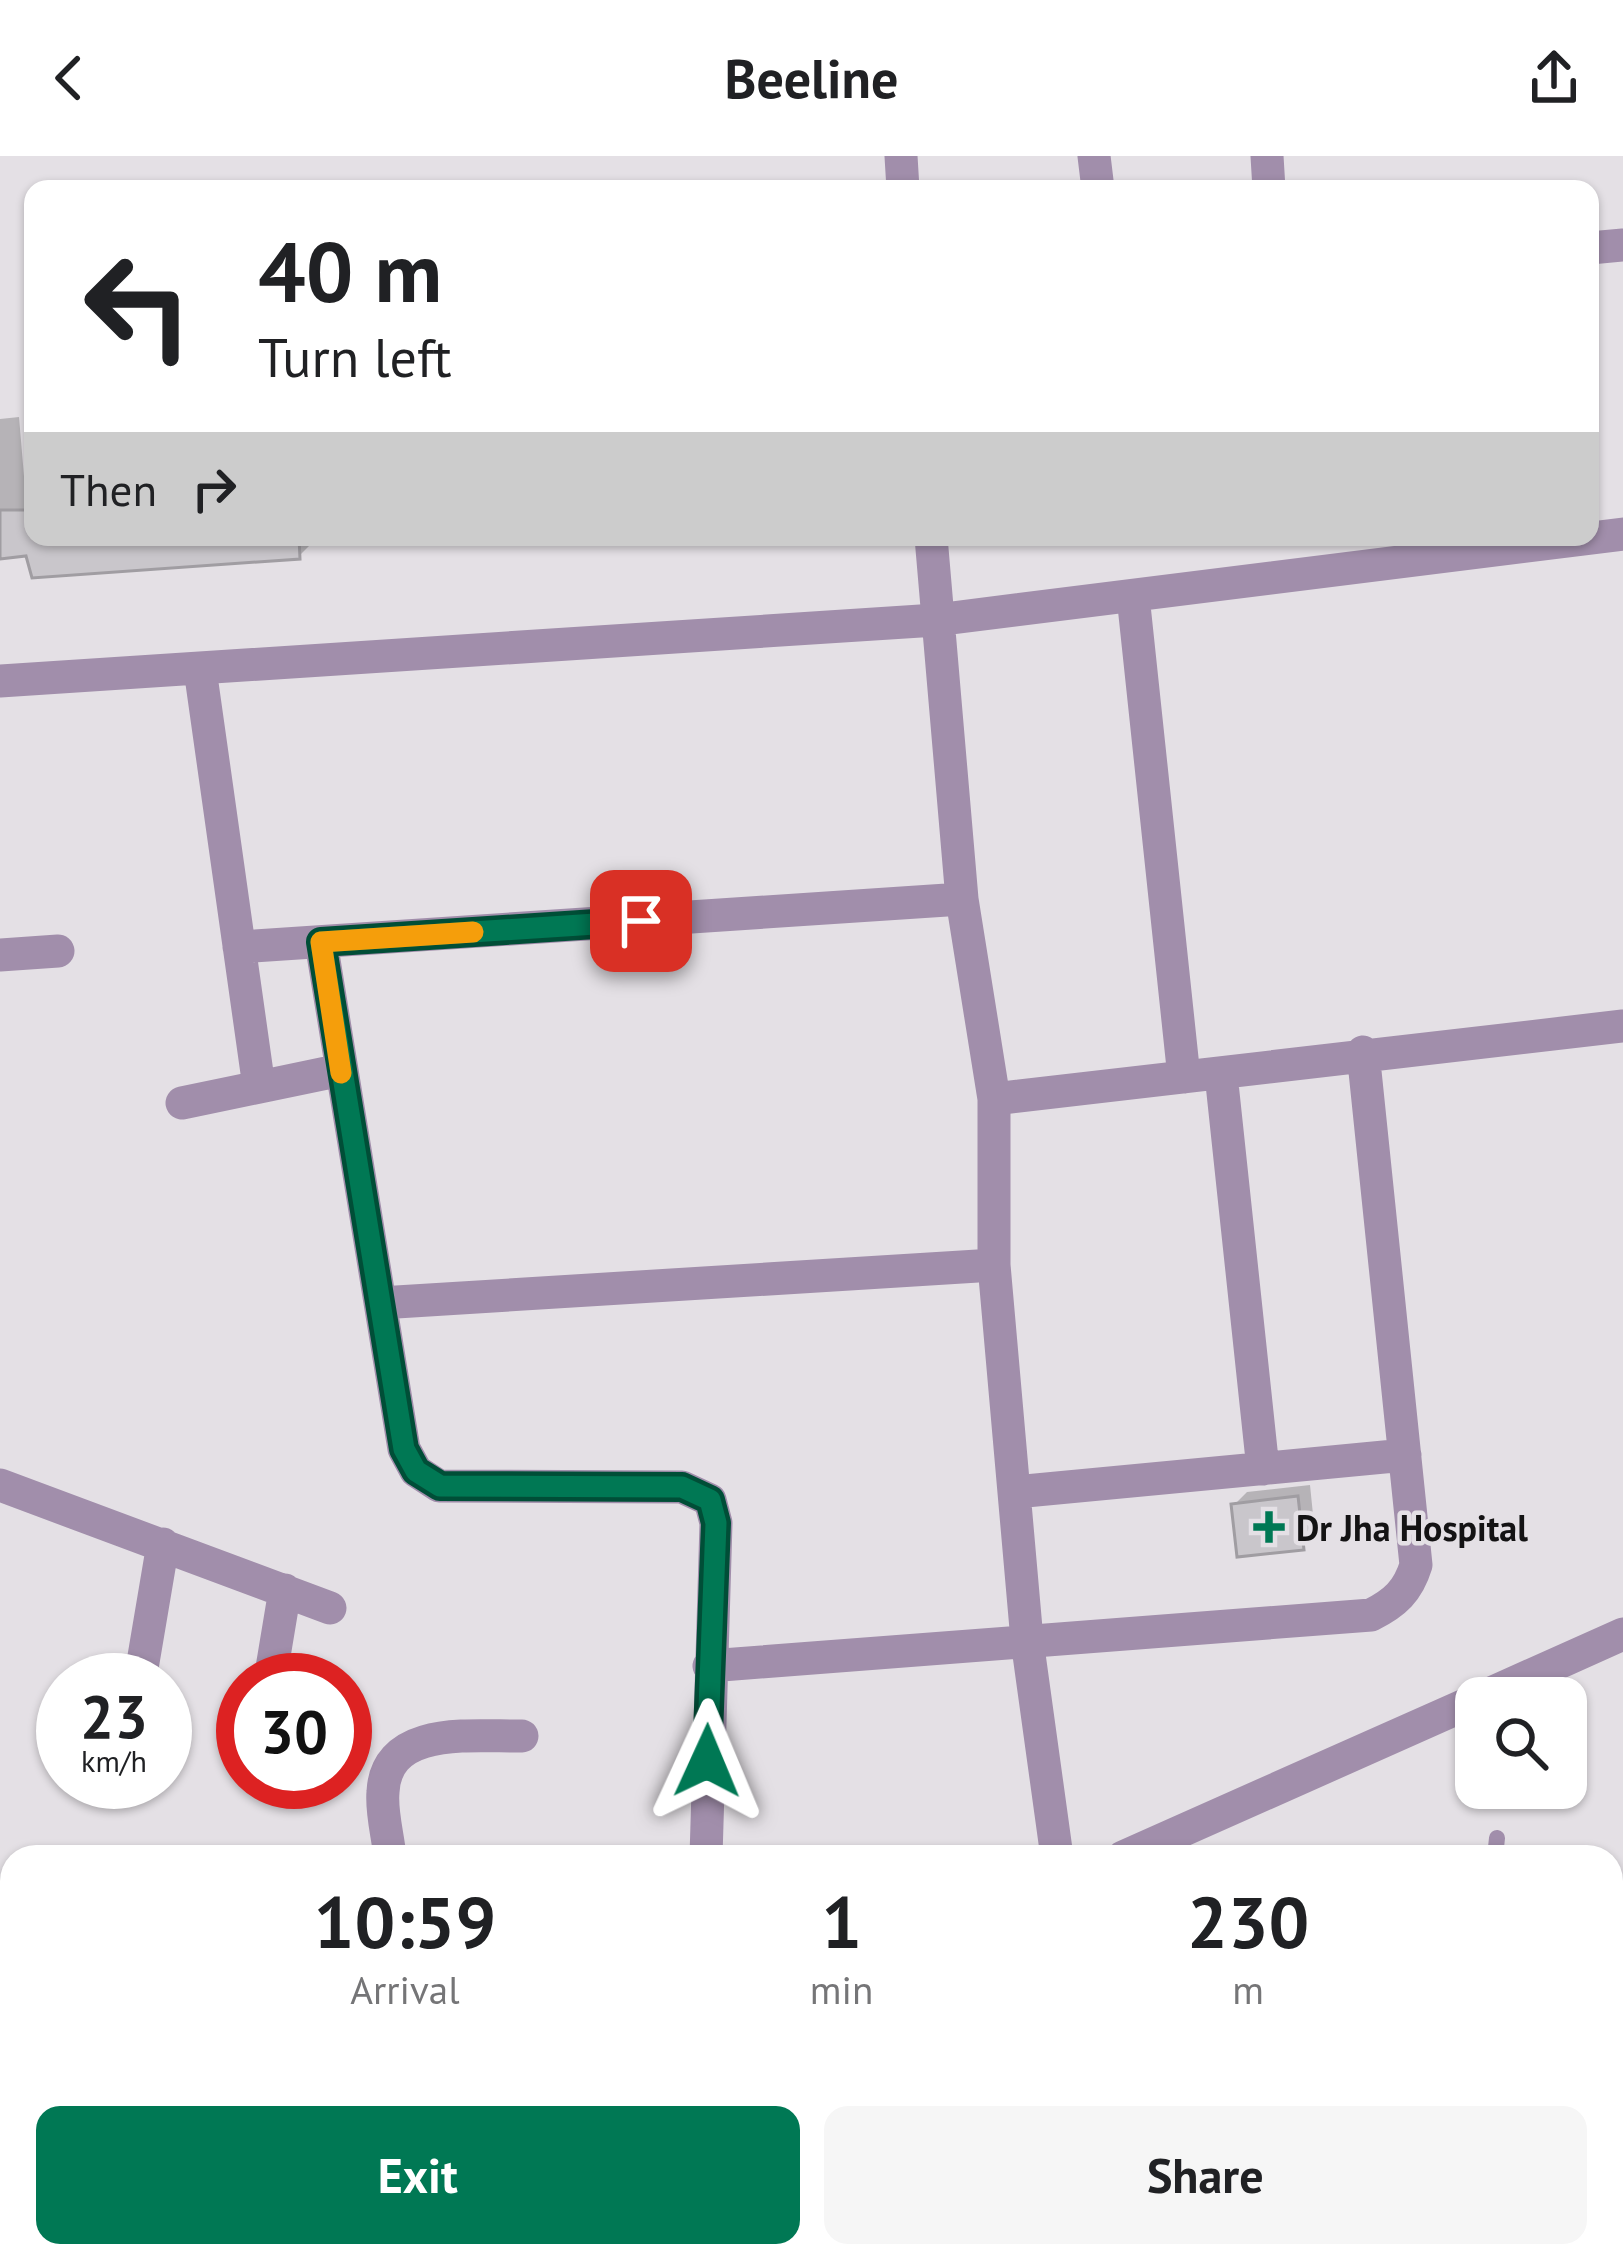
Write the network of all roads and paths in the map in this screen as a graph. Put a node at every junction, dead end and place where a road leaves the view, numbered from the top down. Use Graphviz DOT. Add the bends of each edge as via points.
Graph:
graph roads {
  1 [pos="932,546"];
  2 [pos="1506,546"];
  3 [pos="1133,596"];
  4 [pos="936,620"];
  5 [pos="200,669"];
  6 [pos="0,681"];
  7 [pos="962,899"];
  8 [pos="321,942"];
  9 [pos="239,947"];
  10 [pos="58,950"];
  11 [pos="0,955"];
  12 [pos="1623,1026"];
  13 [pos="1363,1052"];
  14 [pos="341,1070"];
  15 [pos="1221,1074"];
  16 [pos="1184,1077"];
  17 [pos="259,1087"];
  18 [pos="994,1100"];
  19 [pos="182,1103"];
  20 [pos="994,1265"];
  21 [pos="380,1303"];
  22 [pos="1405,1455"];
  23 [pos="1263,1469"];
  24 [pos="0,1485"];
  25 [pos="1015,1492"];
  26 [pos="163,1544"];
  27 [pos="285,1590"];
  28 [pos="330,1608"];
  29 [pos="1623,1634"];
  30 [pos="1027,1640"];
  31 [pos="145,1653"];
  32 [pos="274,1653"];
  33 [pos="709,1666"];
  34 [pos="1527,1677"];
  35 [pos="1455,1709"];
  36 [pos="523,1736"];
  37 [pos="389,1845"];
  38 [pos="706,1845"];
  39 [pos="1055,1845"];
  40 [pos="1150,1845"];
  1 -- 4 [label="street"];
  2 -- 3 [label="street"];
  3 -- 4 [label="street"];
  3 -- 16 [label="street"];
  4 -- 5 [label="street"];
  4 -- 7 [label="street"];
  5 -- 6 [label="street"];
  5 -- 9 [label="street"];
  7 -- 8 [label="street"];
  7 -- 18 [label="street"];
  8 -- 9 [label="street"];
  8 -- 14 [label="street"];
  9 -- 17 [label="street"];
  10 -- 11 [label="street"];
  12 -- 13 [label="street"];
  13 -- 15 [label="street"];
  13 -- 22 [label="street"];
  14 -- 17 [label="street"];
  14 -- 21 [label="street"];
  15 -- 16 [label="street"];
  15 -- 23 [label="street"];
  16 -- 18 [label="street"];
  17 -- 19 [label="street"];
  18 -- 20 [label="street"];
  20 -- 21 [label="street"];
  20 -- 25 [label="street"];
  21 -- 33 [label="street" via="404,1449 416,1471 440,1486 682,1487 710,1500 716,1523"];
  22 -- 23 [label="street"];
  22 -- 30 [label="street" via="1416,1565 1411,1584 1371,1616"];
  23 -- 25 [label="street"];
  24 -- 26 [label="street"];
  25 -- 30 [label="street"];
  26 -- 27 [label="street"];
  26 -- 31 [label="street"];
  27 -- 28 [label="street"];
  27 -- 32 [label="street"];
  29 -- 34 [label="street"];
  30 -- 33 [label="street"];
  30 -- 39 [label="street"];
  33 -- 38 [label="street"];
  35 -- 40 [label="street"];
  36 -- 37 [label="street" via="436,1738 400,1753 382,1792"];
}
